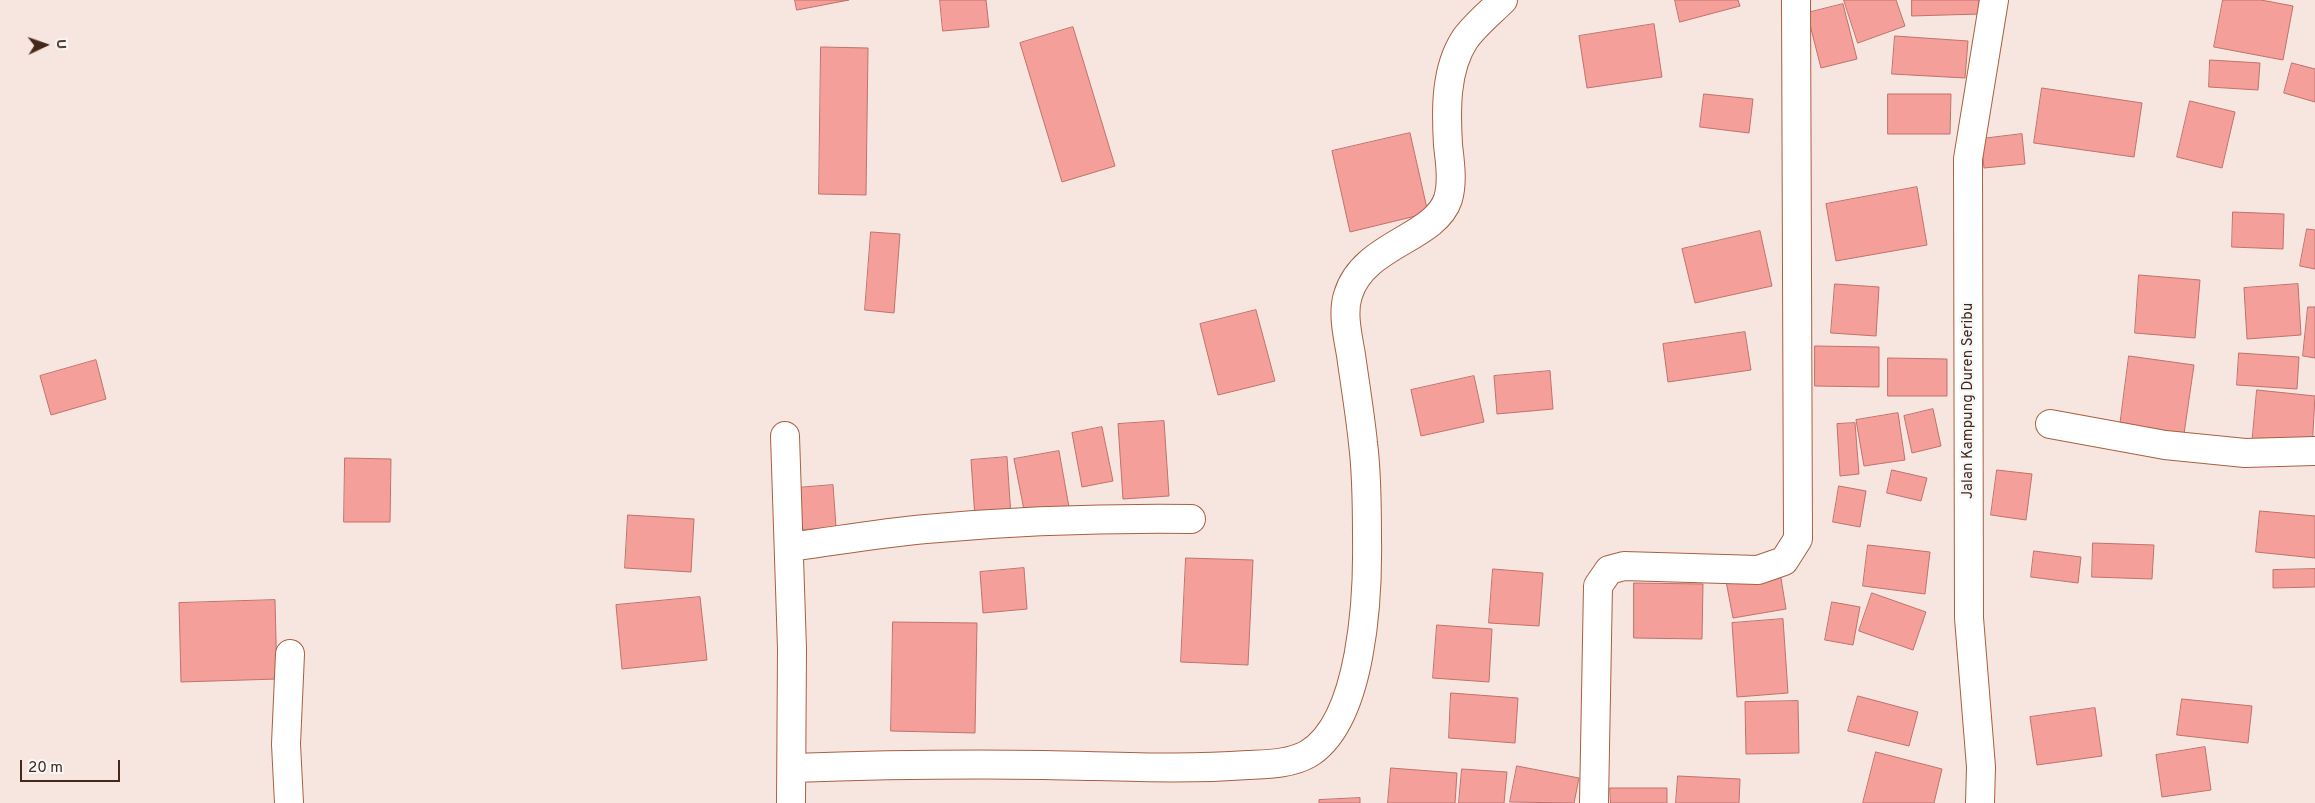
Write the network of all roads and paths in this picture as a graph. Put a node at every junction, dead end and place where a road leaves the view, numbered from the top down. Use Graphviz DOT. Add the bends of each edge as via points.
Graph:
graph roads {
  1 [pos="1503,0"];
  2 [pos="1796,0"];
  3 [pos="1994,0"];
  4 [pos="2050,424"];
  5 [pos="785,436"];
  6 [pos="2315,451"];
  7 [pos="1191,519"];
  8 [pos="790,547"];
  9 [pos="290,654"];
  10 [pos="792,768"];
  11 [pos="289,803"];
  12 [pos="791,803"];
  13 [pos="1594,803"];
  14 [pos="1980,803"];
  1 -- 10 [label="street" via="1465,39 1454,66 1448,91 1451,175 1448,198 1439,216 1379,255 1355,276 1346,298 1346,325 1364,447 1367,585 1354,674 1341,712 1327,736 1308,753 1283,762 1211,768 913,764"];
  2 -- 13 [label="street" via="1798,539 1784,561 1758,570 1624,566 1609,570 1598,586"];
  3 -- 14 [label="street, Jalan Kampung Duren Seribu" via="1968,159 1969,618 1981,767"];
  4 -- 6 [label="street" via="2165,445 2245,453"];
  5 -- 8 [label="street"];
  7 -- 8 [label="street" via="1010,522 923,529"];
  8 -- 10 [label="street"];
  9 -- 11 [label="street" via="286,744"];
  10 -- 12 [label="street"];
}
